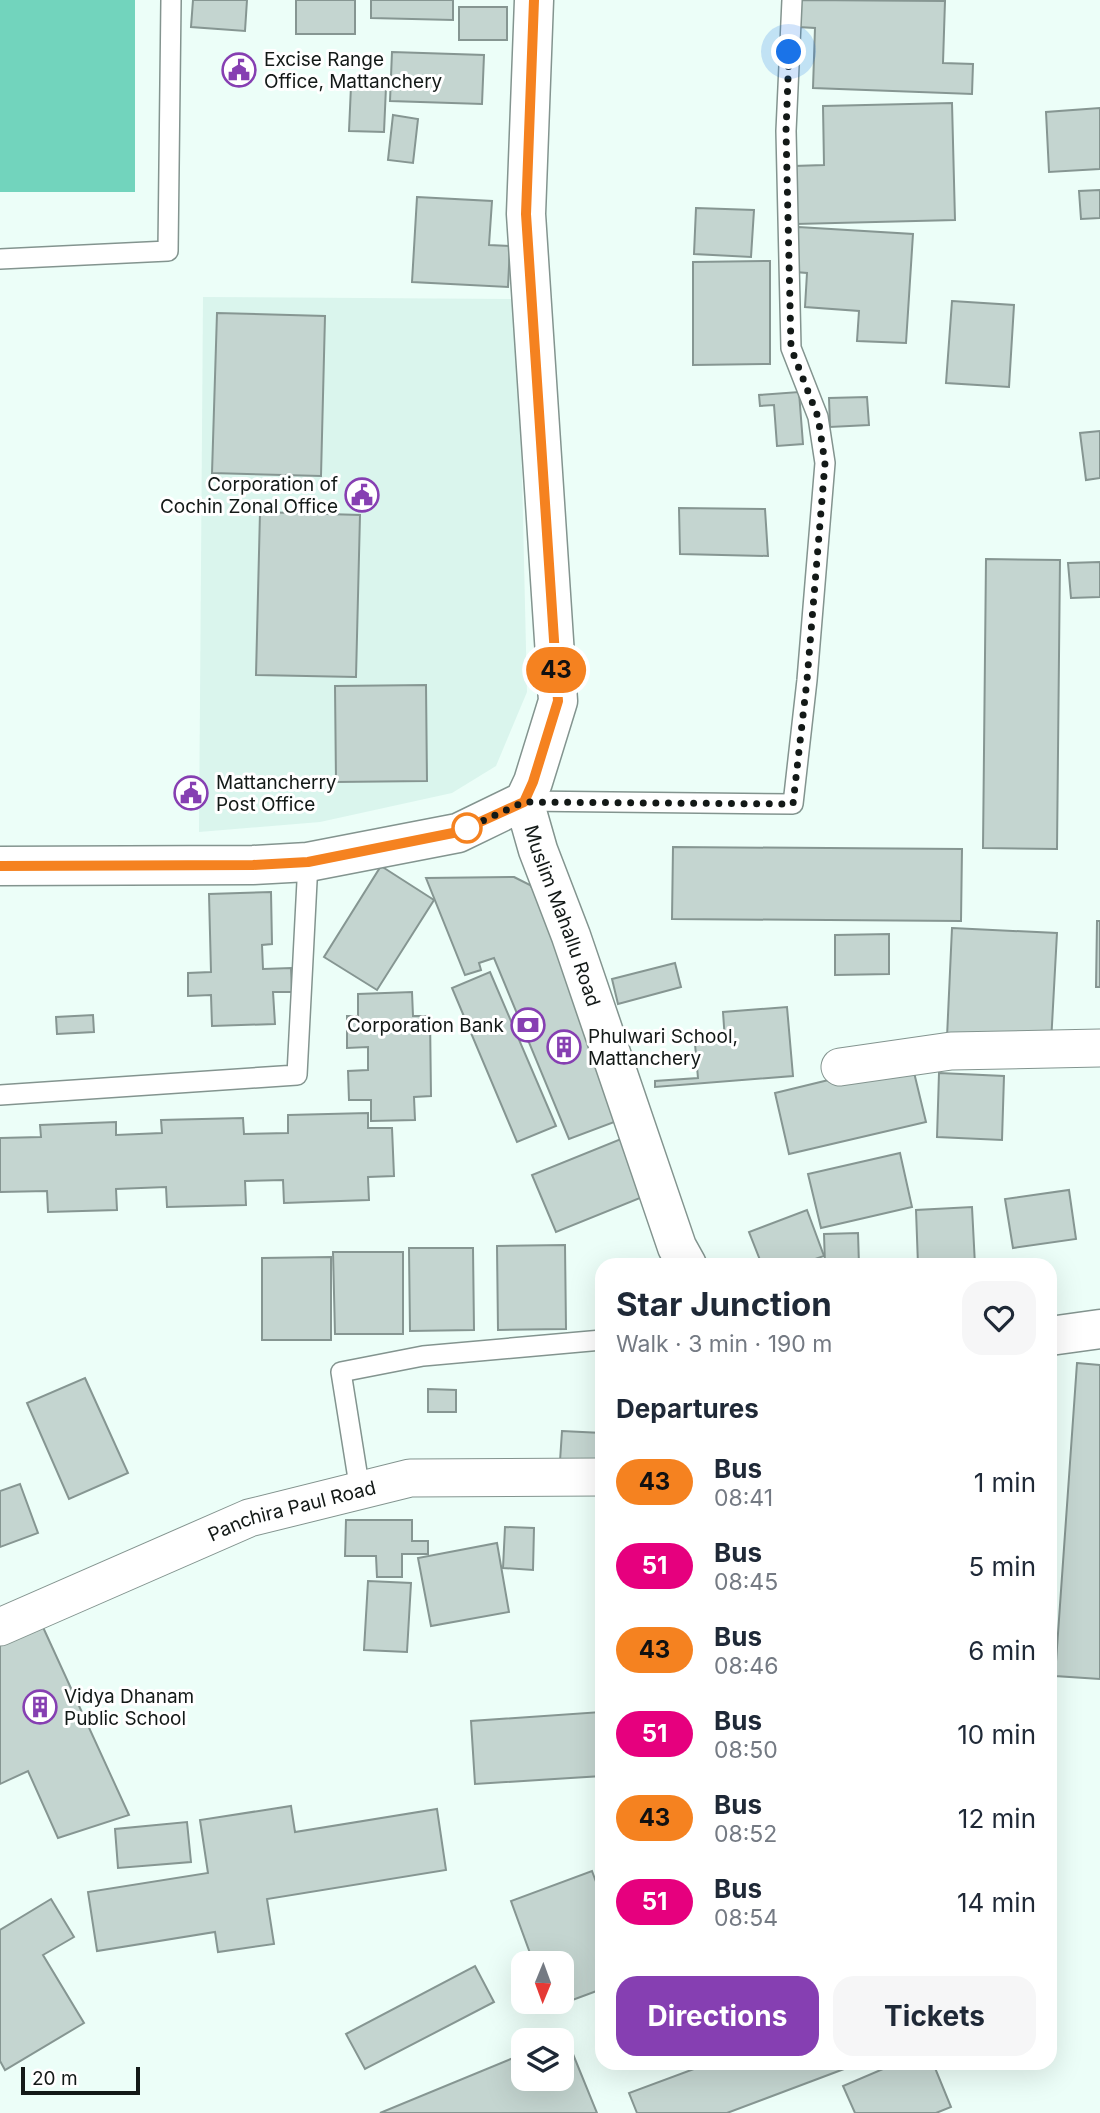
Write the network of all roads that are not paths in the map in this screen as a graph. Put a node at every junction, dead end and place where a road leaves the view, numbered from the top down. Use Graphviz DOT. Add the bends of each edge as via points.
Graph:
graph roads {
  1 [pos="171,0"];
  2 [pos="534,0"];
  3 [pos="792,0"];
  4 [pos="0,259"];
  5 [pos="524,802"];
  6 [pos="308,862"];
  7 [pos="0,866"];
  8 [pos="1100,1048"];
  9 [pos="840,1067"];
  10 [pos="0,1096"];
  11 [pos="683,1258"];
  12 [pos="1100,1329"];
  13 [pos="1057,1335"];
  14 [pos="595,1341"];
  15 [pos="595,1477"];
  16 [pos="360,1491"];
  17 [pos="0,1627"];
  1 -- 4 [label="lane" via="168,251"];
  2 -- 5 [label="main road" via="526,214 558,701"];
  3 -- 5 [label="lane" via="786,131 791,348 818,417 825,463 793,804"];
  5 -- 6 [label="main road" via="458,832"];
  5 -- 11 [label="main road, Muslim Mahallu Road"];
  6 -- 7 [label="main road"];
  6 -- 10 [label="lane" via="297,1075"];
  8 -- 9 [label="street" via="951,1051"];
  12 -- 13 [label="main road"];
  14 -- 16 [label="lane" via="423,1356 341,1372"];
  15 -- 16 [label="street, Panchira Paul Road" via="410,1478"];
  16 -- 17 [label="street, Panchira Paul Road" via="248,1518"];
}
